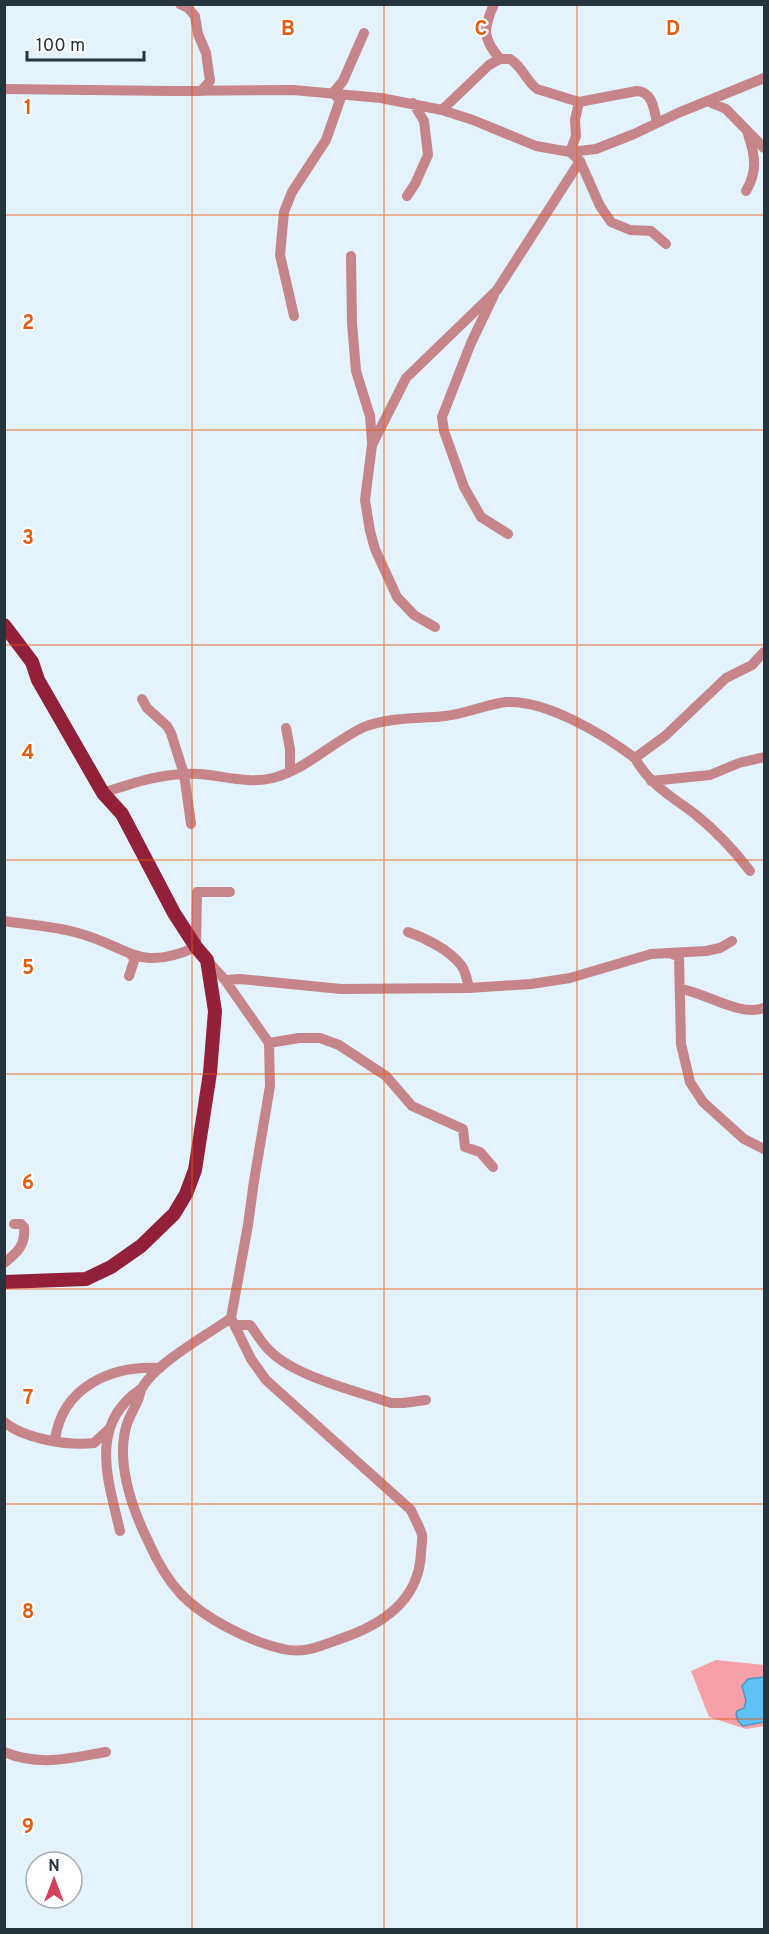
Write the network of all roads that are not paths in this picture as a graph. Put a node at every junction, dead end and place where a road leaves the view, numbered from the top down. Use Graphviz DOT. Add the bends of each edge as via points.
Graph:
graph roads {
  1 [pos="180,4"];
  2 [pos="494,4"];
  3 [pos="364,33"];
  4 [pos="500,60"];
  5 [pos="765,78"];
  6 [pos="4,89"];
  7 [pos="201,91"];
  8 [pos="333,93"];
  9 [pos="708,101"];
  10 [pos="579,102"];
  11 [pos="412,103"];
  12 [pos="442,110"];
  13 [pos="657,123"];
  14 [pos="748,134"];
  15 [pos="765,148"];
  16 [pos="570,152"];
  17 [pos="580,161"];
  18 [pos="746,191"];
  19 [pos="407,196"];
  20 [pos="666,244"];
  21 [pos="351,256"];
  22 [pos="496,290"];
  23 [pos="294,316"];
  24 [pos="372,445"];
  25 [pos="508,534"];
  26 [pos="4,625"];
  27 [pos="435,627"];
  28 [pos="765,652"];
  29 [pos="765,663"];
  30 [pos="752,665"];
  31 [pos="142,699"];
  32 [pos="286,728"];
  33 [pos="765,757"];
  34 [pos="635,758"];
  35 [pos="291,771"];
  36 [pos="184,774"];
  37 [pos="651,781"];
  38 [pos="103,793"];
  39 [pos="191,824"];
  40 [pos="750,871"];
  41 [pos="230,892"];
  42 [pos="4,921"];
  43 [pos="408,932"];
  44 [pos="732,941"];
  45 [pos="196,947"];
  46 [pos="670,953"];
  47 [pos="130,954"];
  48 [pos="207,960"];
  49 [pos="129,976"];
  50 [pos="225,980"];
  51 [pos="469,988"];
  52 [pos="681,989"];
  53 [pos="765,1008"];
  54 [pos="269,1043"];
  55 [pos="765,1149"];
  56 [pos="493,1167"];
  57 [pos="14,1224"];
  58 [pos="4,1263"];
  59 [pos="4,1282"];
  60 [pos="233,1321"];
  61 [pos="160,1368"];
  62 [pos="141,1389"];
  63 [pos="426,1400"];
  64 [pos="4,1422"];
  65 [pos="109,1429"];
  66 [pos="55,1440"];
  67 [pos="120,1531"];
  68 [pos="4,1752"];
  69 [pos="106,1752"];
  1 -- 7 [label="street" via="195,16 206,53 210,81"];
  2 -- 4 [label="street" via="485,26 488,42"];
  3 -- 8 [label="street" via="344,81"];
  4 -- 10 [label="street" via="514,61 537,89"];
  4 -- 12 [label="street" via="480,72"];
  5 -- 9 [label="street"];
  6 -- 7 [label="street"];
  7 -- 8 [label="street"];
  8 -- 11 [label="street"];
  8 -- 23 [label="street" via="340,100 330,129 284,212 280,255"];
  9 -- 13 [label="street"];
  9 -- 14 [label="street" via="726,109"];
  10 -- 13 [label="street" via="644,91 650,96"];
  10 -- 16 [label="street" via="576,136"];
  11 -- 12 [label="street"];
  11 -- 19 [label="street" via="424,121 428,155"];
  12 -- 16 [label="street" via="536,146"];
  13 -- 16 [label="street" via="596,149"];
  14 -- 15 [label="street"];
  14 -- 18 [label="street" via="755,170"];
  16 -- 17 [label="street"];
  17 -- 20 [label="street" via="611,222 630,230 651,231"];
  17 -- 22 [label="street"];
  21 -- 24 [label="street" via="356,371 370,416"];
  22 -- 24 [label="street" via="406,378"];
  22 -- 25 [label="street" via="442,417 464,487 481,517"];
  24 -- 27 [label="street" via="365,500 375,549 397,597 414,615"];
  26 -- 38 [label="main road" via="32,662 38,680"];
  28 -- 30 [label="street"];
  29 -- 30 [label="street"];
  30 -- 34 [label="street" via="726,678 665,736"];
  31 -- 36 [label="street" via="171,733"];
  32 -- 35 [label="street"];
  33 -- 37 [label="street" via="710,775"];
  34 -- 35 [label="street" via="580,723 514,702 460,715 378,722 343,738"];
  34 -- 37 [label="street"];
  35 -- 36 [label="street" via="250,780"];
  36 -- 38 [label="street" via="156,776"];
  36 -- 39 [label="street"];
  37 -- 40 [label="street" via="711,827"];
  38 -- 45 [label="main road" via="122,814"];
  41 -- 45 [label="street" via="197,892"];
  42 -- 47 [label="street" via="76,932"];
  43 -- 51 [label="street" via="452,957 461,966"];
  44 -- 46 [label="street" via="713,950"];
  45 -- 47 [label="street" via="153,959"];
  45 -- 48 [label="main road"];
  46 -- 51 [label="street" via="651,954 570,978"];
  46 -- 52 [label="street" via="680,957"];
  47 -- 49 [label="street" via="135,958"];
  48 -- 50 [label="street"];
  48 -- 59 [label="main road" via="215,1011 210,1073 195,1170 180,1204 141,1246 86,1279"];
  50 -- 51 [label="street" via="341,989"];
  50 -- 54 [label="street"];
  52 -- 53 [label="street" via="735,1007"];
  52 -- 55 [label="street" via="681,1044 690,1082 703,1102 744,1139"];
  54 -- 56 [label="street" via="320,1038 339,1045 386,1076 412,1106 462,1129 465,1147 480,1152"];
  54 -- 60 [label="street" via="270,1086"];
  57 -- 58 [label="street" via="24,1227 24,1236 20,1250"];
  60 -- 61 [label="street"];
  60 -- 62 [label="street" via="266,1380 411,1510 422,1535 420,1563 411,1592 393,1612 356,1634 314,1648 290,1650 213,1619 180,1593 159,1565 128,1490 124,1451 128,1423"];
  60 -- 63 [label="street" via="250,1325 272,1353 320,1379 391,1403"];
  61 -- 62 [label="street"];
  61 -- 66 [label="street" via="140,1367 96,1380 63,1411"];
  62 -- 65 [label="street" via="123,1403"];
  64 -- 66 [label="street" via="19,1432"];
  65 -- 66 [label="street" via="94,1443"];
  65 -- 67 [label="street" via="106,1477"];
  68 -- 69 [label="street" via="35,1761"];
}
